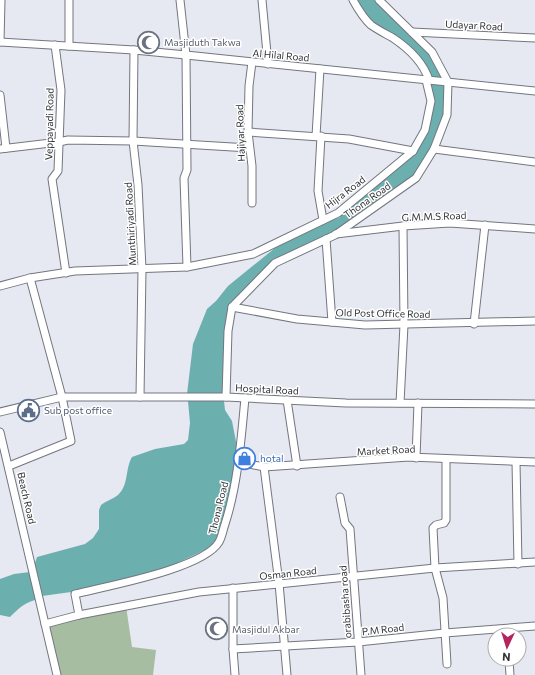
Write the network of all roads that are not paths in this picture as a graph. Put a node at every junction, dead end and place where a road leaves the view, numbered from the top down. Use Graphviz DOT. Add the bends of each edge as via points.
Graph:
graph roads {
  1 [pos="1,0"];
  2 [pos="68,0"];
  3 [pos="180,0"];
  4 [pos="262,0"];
  5 [pos="353,0"];
  6 [pos="379,0"];
  7 [pos="412,32"];
  8 [pos="535,38"];
  9 [pos="0,42"];
  10 [pos="55,45"];
  11 [pos="69,46"];
  12 [pos="134,50"];
  13 [pos="186,54"];
  14 [pos="252,62"];
  15 [pos="268,64"];
  16 [pos="320,69"];
  17 [pos="427,80"];
  18 [pos="448,82"];
  19 [pos="535,91"];
  20 [pos="0,95"];
  21 [pos="248,132"];
  22 [pos="319,136"];
  23 [pos="132,141"];
  24 [pos="59,142"];
  25 [pos="187,144"];
  26 [pos="3,148"];
  27 [pos="249,148"];
  28 [pos="434,149"];
  29 [pos="413,151"];
  30 [pos="535,162"];
  31 [pos="252,203"];
  32 [pos="323,220"];
  33 [pos="485,224"];
  34 [pos="403,226"];
  35 [pos="535,229"];
  36 [pos="334,235"];
  37 [pos="326,239"];
  38 [pos="187,266"];
  39 [pos="142,269"];
  40 [pos="66,273"];
  41 [pos="30,278"];
  42 [pos="0,286"];
  43 [pos="232,307"];
  44 [pos="332,322"];
  45 [pos="535,322"];
  46 [pos="404,324"];
  47 [pos="474,324"];
  48 [pos="62,397"];
  49 [pos="140,397"];
  50 [pos="226,397"];
  51 [pos="245,398"];
  52 [pos="287,400"];
  53 [pos="400,403"];
  54 [pos="418,403"];
  55 [pos="535,404"];
  56 [pos="0,412"];
  57 [pos="0,432"];
  58 [pos="416,458"];
  59 [pos="446,459"];
  60 [pos="239,462"];
  61 [pos="516,462"];
  62 [pos="535,462"];
  63 [pos="9,466"];
  64 [pos="297,466"];
  65 [pos="264,467"];
  66 [pos="340,496"];
  67 [pos="535,562"];
  68 [pos="518,564"];
  69 [pos="436,568"];
  70 [pos="354,576"];
  71 [pos="279,583"];
  72 [pos="233,588"];
  73 [pos="79,615"];
  74 [pos="45,624"];
  75 [pos="487,632"];
  76 [pos="445,633"];
  77 [pos="358,642"];
  78 [pos="284,646"];
  79 [pos="233,649"];
  80 [pos="447,664"];
  81 [pos="57,675"];
  82 [pos="235,675"];
  83 [pos="287,675"];
  84 [pos="361,675"];
  1 -- 9 [label="street"];
  2 -- 11 [label="street"];
  3 -- 13 [label="street"];
  4 -- 15 [label="street"];
  5 -- 17 [label="street, Hijra Road" via="372,26 410,51 426,71"];
  6 -- 7 [label="street, Thona Road"];
  7 -- 8 [label="street, Udayar Road"];
  7 -- 18 [label="street, Thona Road" via="432,52"];
  9 -- 10 [label="street, Al Hilal Road"];
  10 -- 11 [label="street, Al Hilal Road"];
  10 -- 24 [label="street, Veppayadi Road" via="61,90"];
  11 -- 12 [label="street, Al Hilal Road"];
  12 -- 13 [label="street, Al Hilal Road"];
  12 -- 23 [label="street, Munthiriyadi Road"];
  13 -- 14 [label="street, Al Hilal Road"];
  13 -- 25 [label="street"];
  14 -- 15 [label="street, Al Hilal Road"];
  14 -- 21 [label="street, Hajiyar Road"];
  15 -- 16 [label="street, Al Hilal Road"];
  16 -- 17 [label="street, Al Hilal Road"];
  16 -- 22 [label="street"];
  17 -- 18 [label="street, Al Hilal Road"];
  17 -- 29 [label="street, Hijra Road" via="431,100 425,130"];
  18 -- 19 [label="street, Al Hilal Road"];
  18 -- 28 [label="street, Thona Road" via="447,115"];
  20 -- 26 [label="street"];
  21 -- 22 [label="street"];
  21 -- 27 [label="street, Hajiyar Road"];
  22 -- 29 [label="street"];
  22 -- 32 [label="street" via="318,191"];
  23 -- 24 [label="street"];
  23 -- 25 [label="street"];
  23 -- 39 [label="street, Munthiriyadi Road" via="138,185"];
  24 -- 26 [label="street"];
  24 -- 40 [label="street, Veppayadi Road" via="58,171 52,180"];
  25 -- 27 [label="street"];
  25 -- 38 [label="street" via="187,170 184,178"];
  27 -- 31 [label="street, Hajiyar Road" via="252,166"];
  28 -- 30 [label="street"];
  28 -- 36 [label="street, Thona Road" via="416,178"];
  29 -- 32 [label="street, Hijra Road" via="338,213"];
  32 -- 38 [label="street, Hijra Road" via="253,254"];
  33 -- 34 [label="street, G.M.M.S Road"];
  33 -- 35 [label="street, G.M.M.S Road"];
  33 -- 47 [label="street"];
  34 -- 36 [label="street, G.M.M.S Road"];
  34 -- 46 [label="street, Old Post Office Road"];
  36 -- 37 [label="street, Thona Road"];
  37 -- 43 [label="street, Thona Road" via="275,263"];
  37 -- 44 [label="street"];
  38 -- 39 [label="street, Hijra Road"];
  39 -- 40 [label="street, Hijra Road"];
  39 -- 49 [label="street, Munthiriyadi Road"];
  40 -- 41 [label="street, Hijra Road"];
  41 -- 42 [label="street, Hijra Road"];
  41 -- 48 [label="street"];
  43 -- 44 [label="street, Old Post Office Road" via="297,319"];
  43 -- 50 [label="street" via="228,331"];
  44 -- 46 [label="street, Old Post Office Road" via="364,325"];
  45 -- 47 [label="street, Old Post Office Road"];
  46 -- 47 [label="street, Old Post Office Road"];
  46 -- 53 [label="street, Old Post Office Road"];
  48 -- 49 [label="street, Hospital Road"];
  48 -- 56 [label="street, Hospital Road"];
  48 -- 63 [label="street" via="71,441"];
  49 -- 50 [label="street, Hospital Road"];
  50 -- 51 [label="street, Hospital Road"];
  51 -- 52 [label="street, Hospital Road"];
  51 -- 60 [label="street, Thona Road"];
  52 -- 53 [label="street, Hospital Road"];
  52 -- 64 [label="street"];
  53 -- 54 [label="street, Hospital Road"];
  54 -- 55 [label="street, Hospital Road"];
  54 -- 58 [label="street"];
  57 -- 63 [label="street, Beach Road"];
  58 -- 59 [label="street, Market Road"];
  58 -- 64 [label="street, Market Road"];
  59 -- 61 [label="street, Market Road"];
  59 -- 69 [label="street" via="446,520 432,528"];
  60 -- 65 [label="street, Market Road"];
  60 -- 73 [label="street, Thona Road" via="229,513 219,542 207,554 173,570 75,594"];
  61 -- 62 [label="street, Market Road"];
  61 -- 68 [label="street"];
  63 -- 74 [label="street, Beach Road"];
  64 -- 65 [label="street, Market Road"];
  65 -- 71 [label="street"];
  66 -- 70 [label="street, orabibasha road" via="345,524 350,529"];
  67 -- 68 [label="street, Osman Road"];
  68 -- 69 [label="street, Osman Road"];
  69 -- 70 [label="street, Osman Road"];
  69 -- 76 [label="street"];
  70 -- 71 [label="street, Osman Road"];
  70 -- 77 [label="street, orabibasha road"];
  71 -- 72 [label="street, Osman Road"];
  71 -- 78 [label="street"];
  72 -- 73 [label="street, Osman Road"];
  72 -- 79 [label="street"];
  73 -- 74 [label="street, Osman Road"];
  74 -- 81 [label="street"];
  75 -- 76 [label="street, P.M Road"];
  76 -- 77 [label="street, P.M Road"];
  76 -- 80 [label="street"];
  77 -- 78 [label="street, P.M Road"];
  77 -- 84 [label="street, orabibasha road"];
  78 -- 79 [label="street, P.M Road"];
  78 -- 83 [label="street"];
  79 -- 82 [label="street"];
}
